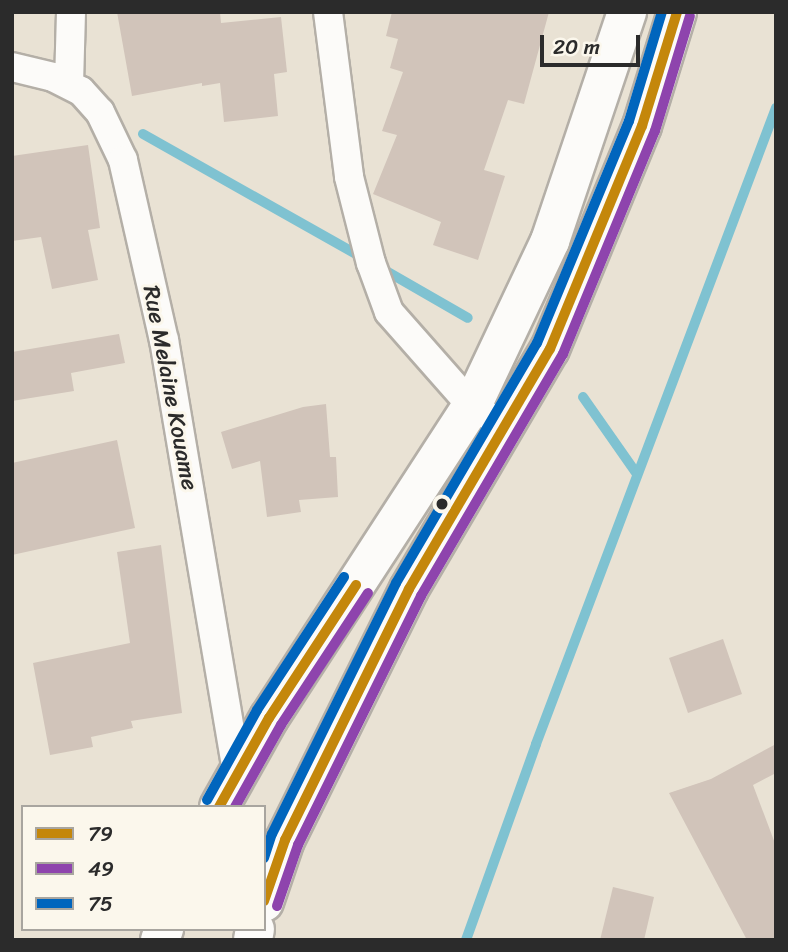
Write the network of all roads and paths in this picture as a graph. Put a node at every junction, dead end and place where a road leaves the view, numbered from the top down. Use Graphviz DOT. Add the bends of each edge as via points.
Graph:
graph roads {
  1 [pos="71,12"];
  2 [pos="328,12"];
  3 [pos="627,12"];
  4 [pos="677,12"];
  5 [pos="12,67"];
  6 [pos="69,84"];
  7 [pos="472,406"];
  8 [pos="505,428"];
  9 [pos="237,770"];
  10 [pos="220,805"];
  11 [pos="266,896"];
  1 -- 6 [label="street"];
  2 -- 7 [label="street" via="349,177 375,275 389,312"];
  3 -- 7 [label="main road" via="550,241"];
  4 -- 8 [label="main road" via="642,126 585,268 550,349"];
  5 -- 6 [label="street, Rue Melaine Kouame"];
  6 -- 9 [label="street, Rue Melaine Kouame" via="91,99 123,160 164,340"];
  7 -- 8 [label="street"];
  7 -- 9 [label="main road"];
  8 -- 11 [label="main road" via="410,589 321,763 285,840"];
  9 -- 10 [label="main road"];
}
